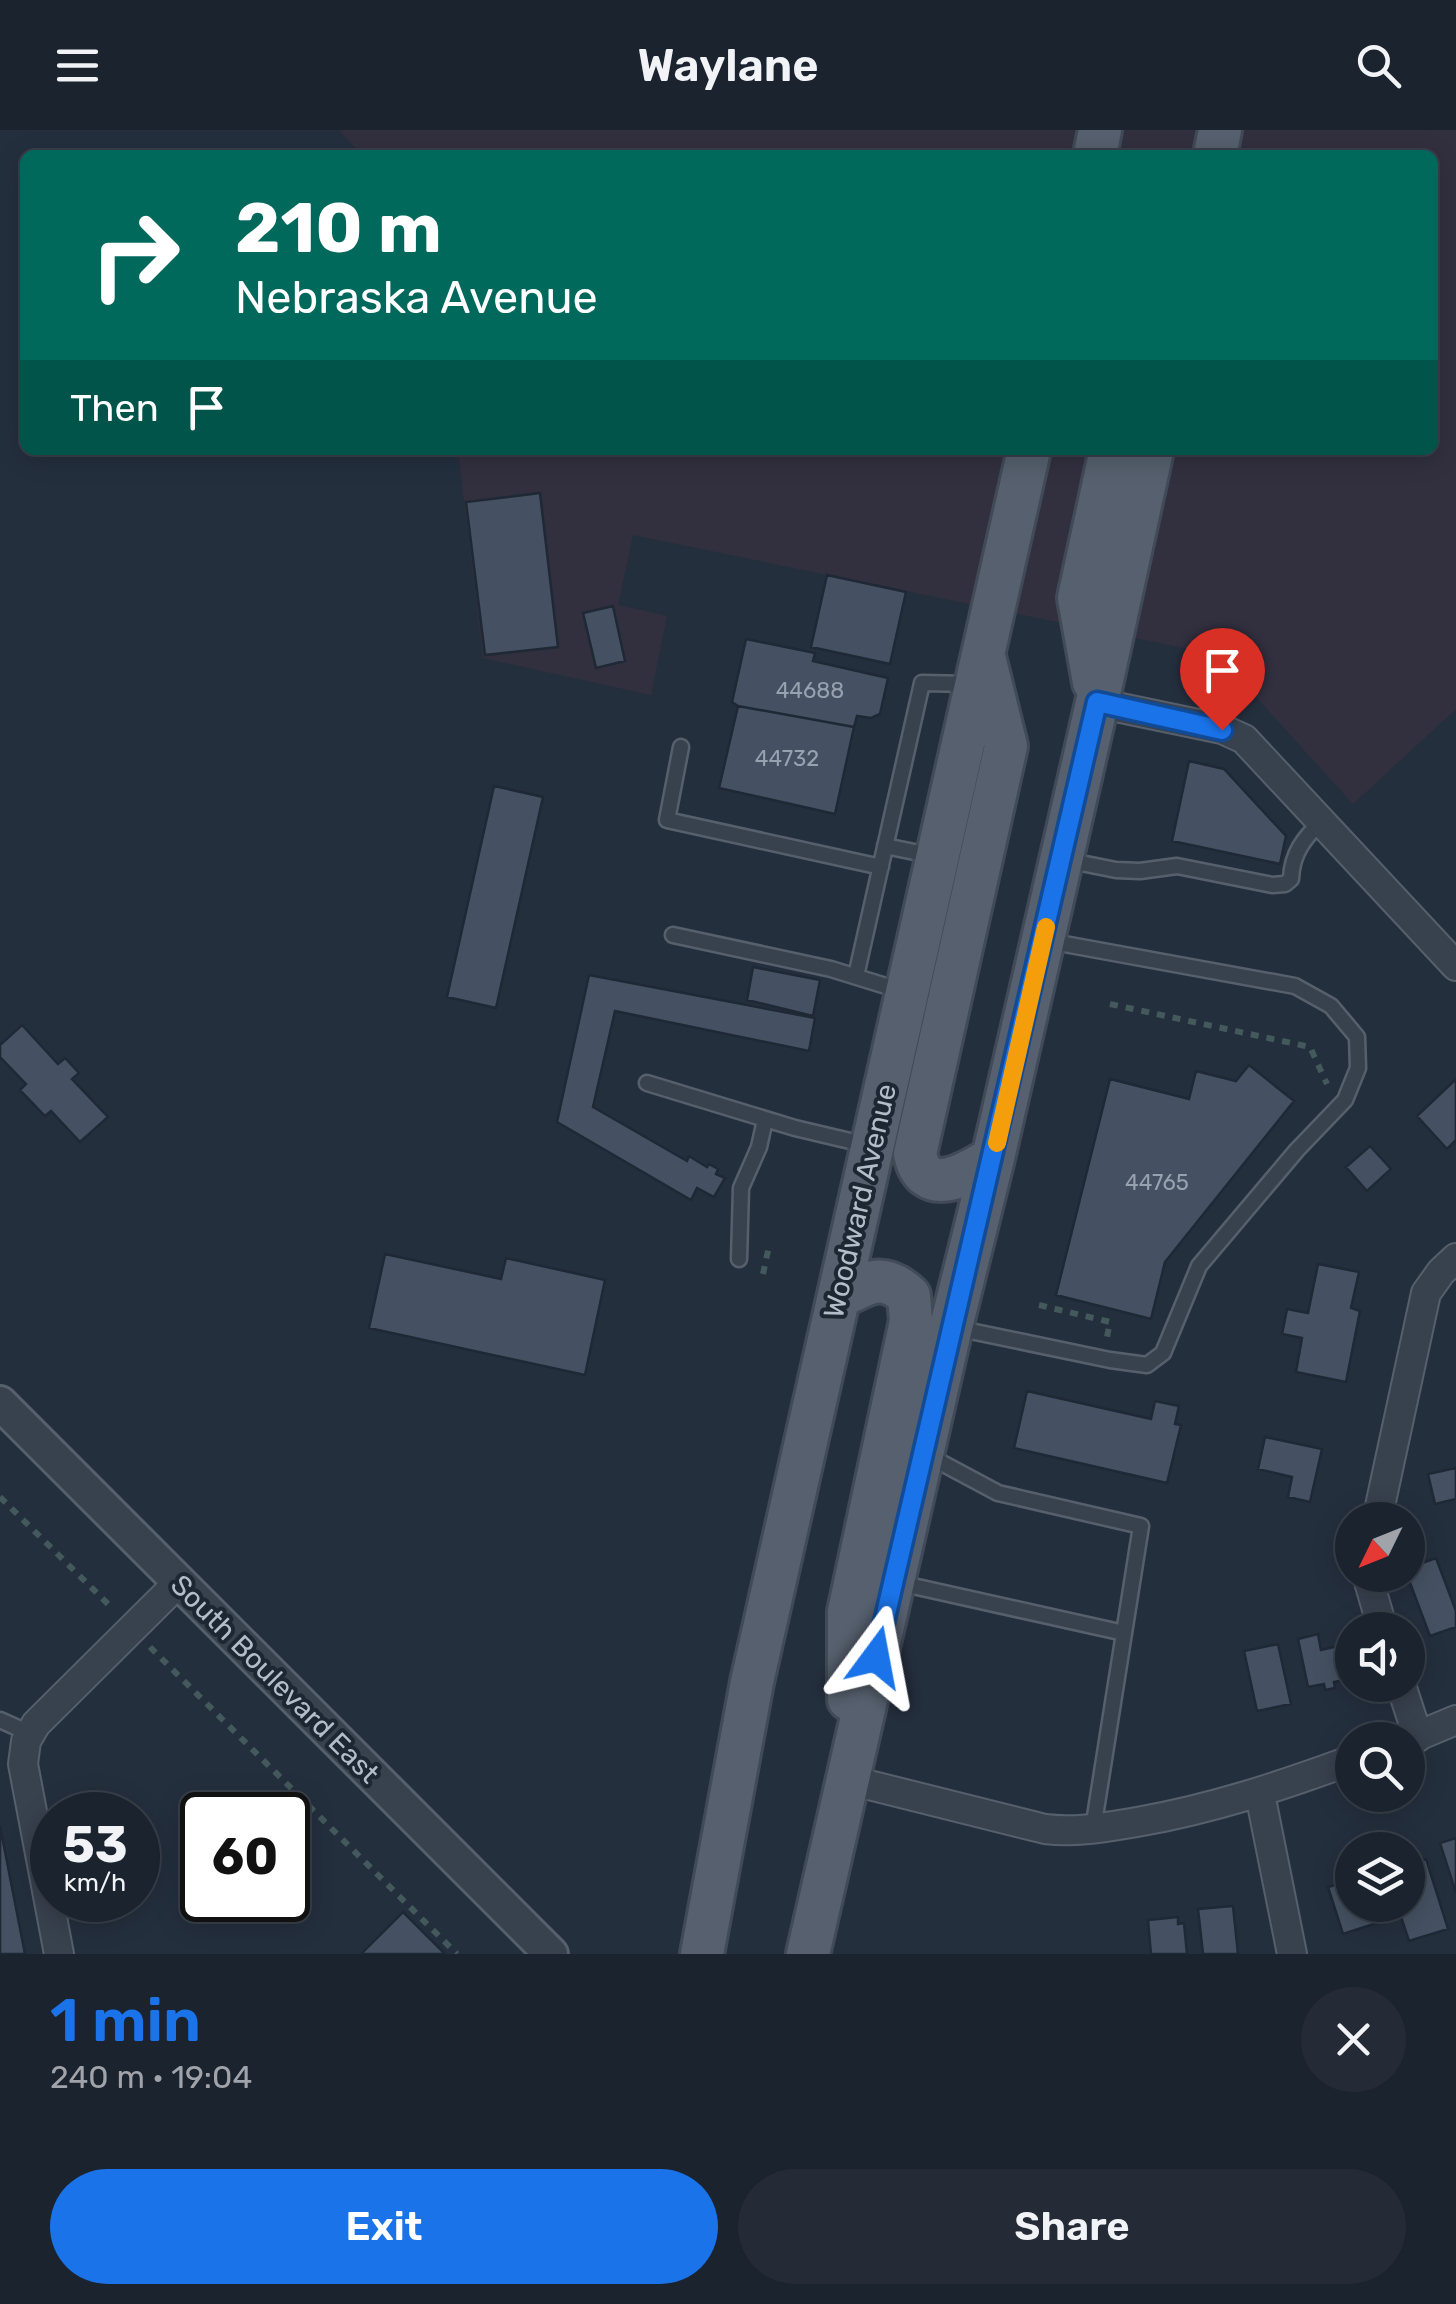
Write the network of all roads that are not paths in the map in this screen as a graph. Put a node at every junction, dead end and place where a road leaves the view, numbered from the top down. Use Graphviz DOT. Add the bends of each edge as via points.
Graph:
graph roads {
  1 [pos="1027,455"];
  2 [pos="1110,455"];
  3 [pos="1151,455"];
  4 [pos="980,670"];
  5 [pos="1097,702"];
  6 [pos="681,747"];
  7 [pos="1322,821"];
  8 [pos="886,846"];
  9 [pos="939,858"];
  10 [pos="1062,859"];
  11 [pos="881,867"];
  12 [pos="673,934"];
  13 [pos="1042,940"];
  14 [pos="1456,966"];
  15 [pos="856,976"];
  16 [pos="908,993"];
  17 [pos="646,1084"];
  18 [pos="765,1120"];
  19 [pos="873,1146"];
  20 [pos="993,1158"];
  21 [pos="739,1258"];
  22 [pos="1456,1258"];
  23 [pos="839,1298"];
  24 [pos="951,1327"];
  25 [pos="0,1404"];
  26 [pos="922,1453"];
  27 [pos="1380,1502"];
  28 [pos="893,1581"];
  29 [pos="179,1582"];
  30 [pos="1124,1633"];
  31 [pos="0,1720"];
  32 [pos="1456,1720"];
  33 [pos="1425,1733"];
  34 [pos="27,1737"];
  35 [pos="1335,1766"];
  36 [pos="849,1780"];
  37 [pos="1260,1794"];
  38 [pos="1093,1830"];
  39 [pos="546,1952"];
  40 [pos="59,1954"];
  41 [pos="702,1954"];
  42 [pos="808,1954"];
  43 [pos="1292,1954"];
  1 -- 4 [label="main road, Woodward Avenue"];
  2 -- 5 [label="main road" via="1079,598"];
  3 -- 5 [label="main road"];
  4 -- 8 [label="lane" via="922,682"];
  4 -- 9 [label="main road, Woodward Avenue"];
  4 -- 20 [label="main road" via="1006,746 915,1154 927,1175 948,1181"];
  5 -- 7 [label="street" via="1233,732"];
  5 -- 10 [label="main road"];
  6 -- 11 [label="lane" via="667,820"];
  7 -- 10 [label="lane" via="1300,842 1285,884 1177,866 1116,870"];
  7 -- 14 [label="street"];
  8 -- 9 [label="lane"];
  8 -- 11 [label="lane"];
  9 -- 16 [label="main road, Woodward Avenue"];
  10 -- 13 [label="main road"];
  11 -- 15 [label="lane"];
  12 -- 15 [label="lane"];
  13 -- 20 [label="main road"];
  13 -- 24 [label="lane" via="1295,986 1332,1006 1357,1037 1358,1068 1345,1100 1198,1266 1163,1354 1147,1364 1110,1360"];
  15 -- 16 [label="lane"];
  16 -- 19 [label="main road, Woodward Avenue"];
  17 -- 18 [label="lane"];
  18 -- 19 [label="lane"];
  18 -- 21 [label="lane" via="741,1188"];
  19 -- 23 [label="main road, Woodward Avenue"];
  20 -- 24 [label="main road"];
  22 -- 27 [label="street" via="1426,1293"];
  23 -- 36 [label="main road" via="877,1281 897,1284 909,1296 911,1321 849,1612"];
  23 -- 41 [label="main road, Woodward Avenue" via="752,1682"];
  24 -- 26 [label="main road"];
  25 -- 29 [label="street, South Boulevard East"];
  26 -- 28 [label="main road"];
  26 -- 30 [label="lane" via="998,1493 1140,1526"];
  28 -- 30 [label="lane"];
  28 -- 36 [label="main road"];
  29 -- 34 [label="street"];
  29 -- 39 [label="street, South Boulevard East"];
  30 -- 38 [label="lane"];
  31 -- 34 [label="lane"];
  32 -- 33 [label="street"];
  34 -- 40 [label="street" via="23,1764"];
  35 -- 37 [label="street"];
  36 -- 38 [label="street" via="1045,1829"];
  36 -- 42 [label="main road"];
  37 -- 38 [label="street"];
  37 -- 43 [label="street"];
}
